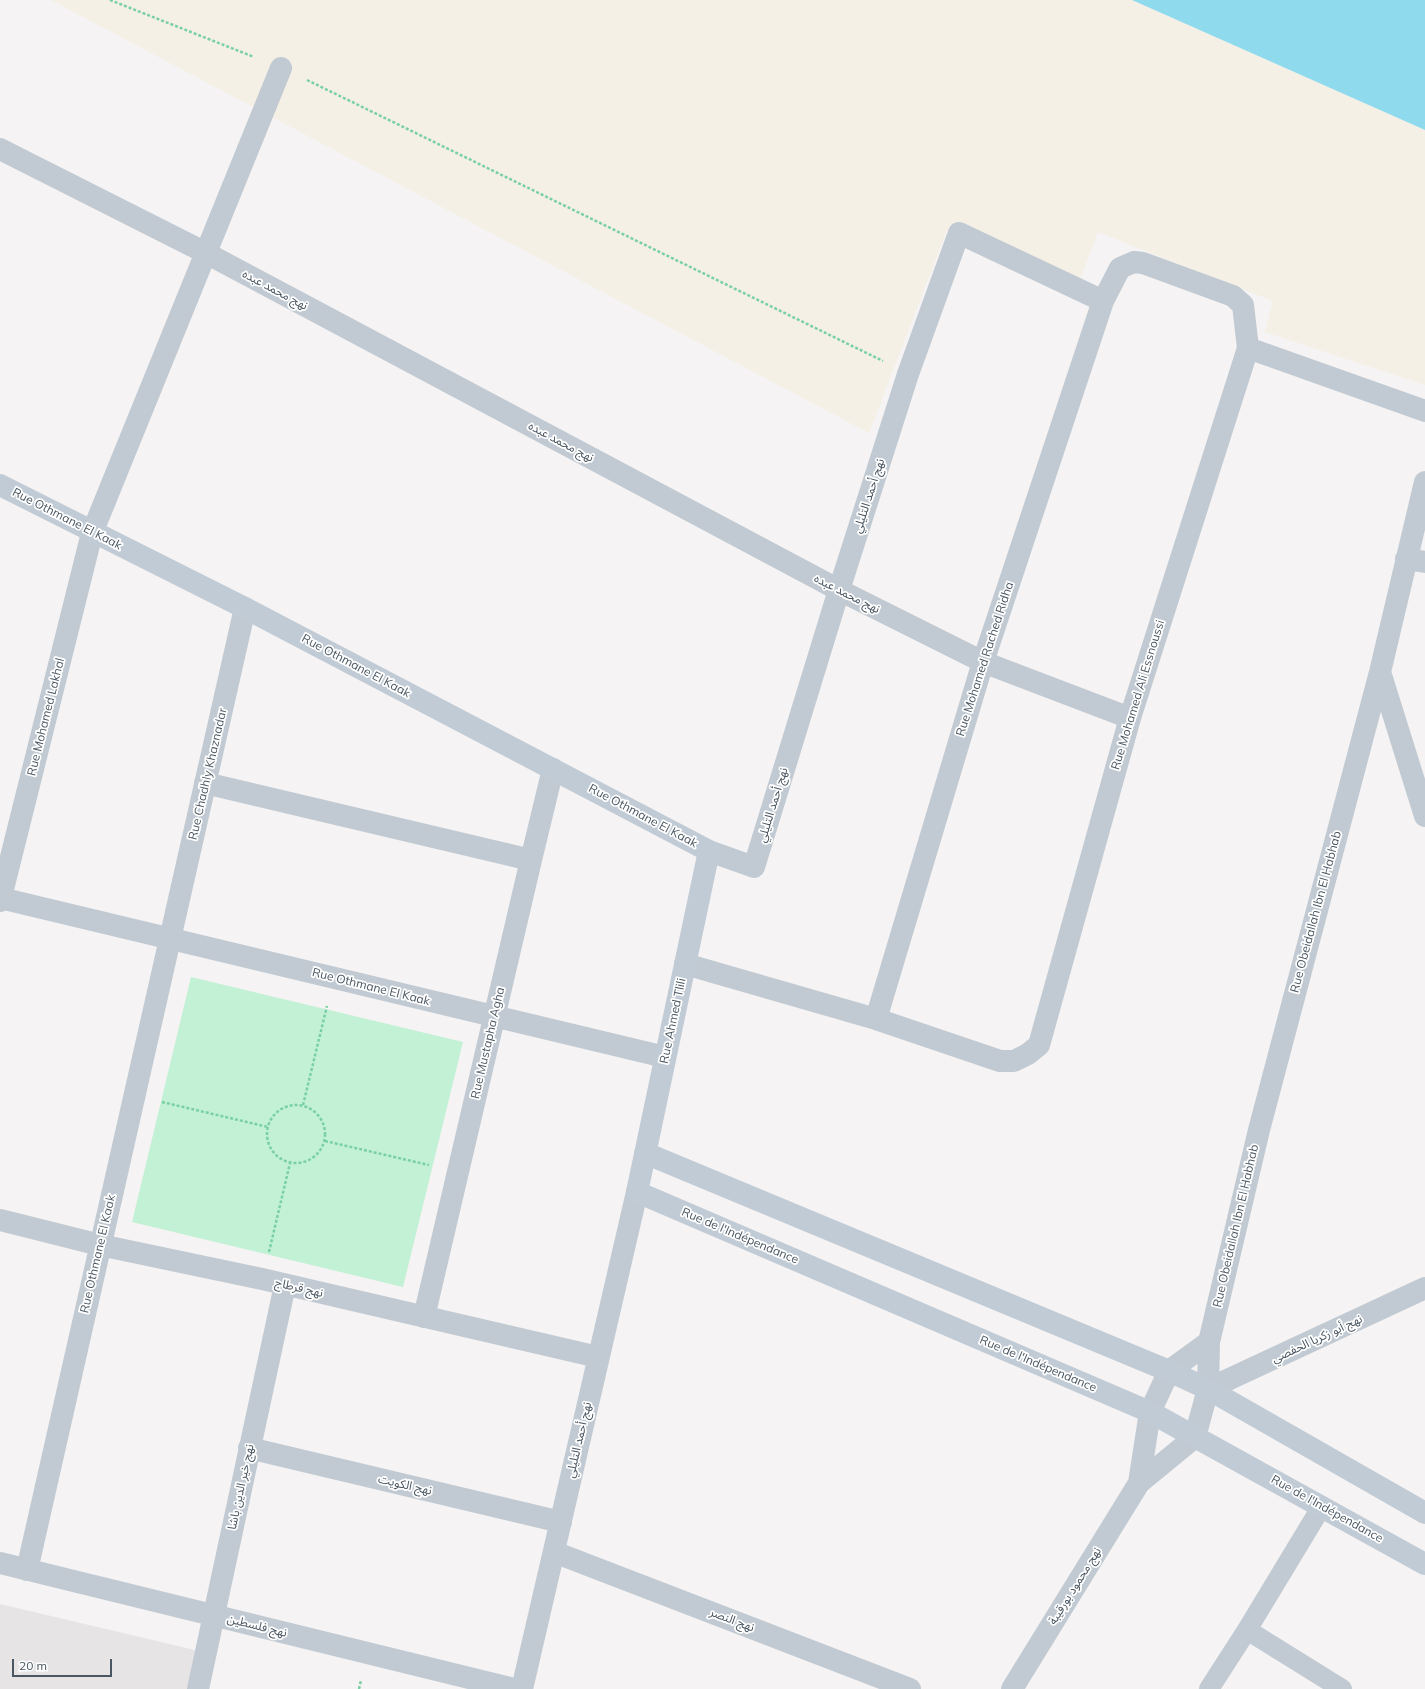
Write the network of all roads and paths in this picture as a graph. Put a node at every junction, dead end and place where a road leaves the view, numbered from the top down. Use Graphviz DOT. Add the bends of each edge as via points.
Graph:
graph roads {
  1 [pos="110,0"];
  2 [pos="281,68"];
  3 [pos="0,149"];
  4 [pos="206,253"];
  5 [pos="1103,301"];
  6 [pos="1248,348"];
  7 [pos="908,374"];
  8 [pos="1419,410"];
  9 [pos="1425,482"];
  10 [pos="0,485"];
  11 [pos="92,533"];
  12 [pos="1416,560"];
  13 [pos="839,590"];
  14 [pos="245,608"];
  15 [pos="983,662"];
  16 [pos="1380,672"];
  17 [pos="1130,718"];
  18 [pos="553,769"];
  19 [pos="205,783"];
  20 [pos="1425,816"];
  21 [pos="709,851"];
  22 [pos="531,860"];
  23 [pos="0,899"];
  24 [pos="170,939"];
  25 [pos="685,964"];
  26 [pos="334,978"];
  27 [pos="494,1016"];
  28 [pos="876,1019"];
  29 [pos="665,1057"];
  30 [pos="135,1096"];
  31 [pos="303,1105"];
  32 [pos="268,1127"];
  33 [pos="325,1141"];
  34 [pos="645,1154"];
  35 [pos="290,1163"];
  36 [pos="458,1172"];
  37 [pos="636,1192"];
  38 [pos="0,1220"];
  39 [pos="100,1245"];
  40 [pos="262,1279"];
  41 [pos="285,1285"];
  42 [pos="1425,1288"];
  43 [pos="424,1317"];
  44 [pos="1209,1342"];
  45 [pos="598,1357"];
  46 [pos="1169,1371"];
  47 [pos="1208,1389"];
  48 [pos="1150,1412"];
  49 [pos="1195,1437"];
  50 [pos="249,1448"];
  51 [pos="1139,1483"];
  52 [pos="1322,1506"];
  53 [pos="1425,1513"];
  54 [pos="560,1522"];
  55 [pos="554,1552"];
  56 [pos="0,1563"];
  57 [pos="1425,1564"];
  58 [pos="26,1570"];
  59 [pos="213,1615"];
  60 [pos="1247,1630"];
  61 [pos="198,1689"];
  62 [pos="514,1689"];
  63 [pos="522,1689"];
  64 [pos="910,1689"];
  65 [pos="1012,1689"];
  66 [pos="1209,1689"];
  67 [pos="1342,1689"];
  1 -- 2 [label="path"];
  2 -- 4 [label="street, Rue Mohamed Lakhal"];
  2 -- 7 [label="path"];
  3 -- 4 [label="street, نهج محمد عبده"];
  4 -- 11 [label="street, Rue Mohamed Lakhal"];
  4 -- 13 [label="street, نهج محمد عبده"];
  5 -- 6 [label="street, Rue Mohamed Rached Ridha" via="1120,268 1134,262 1143,263 1233,296 1242,305"];
  5 -- 7 [label="street, نهج أحمد التليلي" via="959,233"];
  5 -- 15 [label="street, Rue Mohamed Rached Ridha"];
  6 -- 8 [label="street"];
  6 -- 17 [label="street, Rue Mohamed Ali Essnoussi"];
  7 -- 13 [label="street, نهج أحمد التليلي"];
  9 -- 12 [label="street, Rue Obeidallah Ibn El Habhab"];
  10 -- 11 [label="street, Rue Othmane El Kaak"];
  11 -- 14 [label="street, Rue Othmane El Kaak"];
  11 -- 23 [label="street, Rue Mohamed Lakhal"];
  12 -- 16 [label="street, Rue Obeidallah Ibn El Habhab"];
  13 -- 15 [label="street, نهج محمد عبده"];
  13 -- 21 [label="street, نهج أحمد التليلي" via="754,867"];
  14 -- 18 [label="street, Rue Othmane El Kaak"];
  14 -- 19 [label="street, Rue Chadhly Khaznadar"];
  15 -- 17 [label="street, نهج محمد عبده"];
  15 -- 28 [label="street, Rue Mohamed Rached Ridha"];
  16 -- 20 [label="street"];
  16 -- 44 [label="street, Rue Obeidallah Ibn El Habhab" via="1258,1130"];
  17 -- 28 [label="street, Rue Mohamed Ali Essnoussi" via="1039,1045 1014,1061 1000,1061"];
  18 -- 21 [label="street, Rue Othmane El Kaak"];
  18 -- 22 [label="street, Rue Mustapha Agha"];
  19 -- 22 [label="street"];
  19 -- 24 [label="street, Rue Chadhly Khaznadar"];
  21 -- 25 [label="street, Rue Ahmed Tlili"];
  22 -- 27 [label="street, Rue Mustapha Agha"];
  23 -- 24 [label="street, Rue Othmane El Kaak"];
  24 -- 26 [label="street, Rue Othmane El Kaak"];
  24 -- 30 [label="street, Rue Othmane El Kaak"];
  25 -- 28 [label="street"];
  25 -- 29 [label="street, Rue Ahmed Tlili"];
  26 -- 27 [label="street, Rue Othmane El Kaak"];
  26 -- 31 [label="path"];
  27 -- 29 [label="street, Rue Othmane El Kaak"];
  27 -- 36 [label="street, Rue Mustapha Agha"];
  29 -- 34 [label="street, Rue Ahmed Tlili"];
  30 -- 32 [label="path"];
  30 -- 39 [label="street, Rue Othmane El Kaak"];
  31 -- 32 [label="path" via="292,1105 282,1109 273,1116"];
  31 -- 33 [label="path" via="314,1111 322,1120 326,1131"];
  32 -- 35 [label="path" via="267,1138 271,1149 278,1157"];
  33 -- 35 [label="path" via="320,1152 311,1160"];
  33 -- 36 [label="path"];
  34 -- 37 [label="street, Rue Ahmed Tlili"];
  34 -- 46 [label="street"];
  35 -- 40 [label="path"];
  36 -- 43 [label="street, Rue Mustapha Agha"];
  37 -- 45 [label="street, نهج أحمد التليلي"];
  37 -- 48 [label="street, Rue de l'Indépendance"];
  38 -- 39 [label="street, نهج قرطاج"];
  39 -- 40 [label="street, نهج قرطاج"];
  39 -- 58 [label="street, Rue Othmane El Kaak"];
  40 -- 41 [label="street, نهج قرطاج"];
  41 -- 43 [label="street, نهج قرطاج"];
  41 -- 50 [label="street, نهج خير الدين باشا"];
  42 -- 47 [label="street, نهج أبو زكريا الحفصي"];
  43 -- 45 [label="street, نهج قرطاج"];
  44 -- 46 [label="street"];
  44 -- 47 [label="street, Rue Obeidallah Ibn El Habhab"];
  45 -- 54 [label="street, نهج أحمد التليلي"];
  46 -- 47 [label="street"];
  46 -- 48 [label="street"];
  47 -- 49 [label="street, Rue Obeidallah Ibn El Habhab"];
  47 -- 53 [label="street"];
  48 -- 49 [label="street, Rue de l'Indépendance"];
  48 -- 51 [label="street"];
  49 -- 51 [label="street"];
  49 -- 52 [label="street, Rue de l'Indépendance"];
  50 -- 54 [label="street, نهج الكويت"];
  50 -- 59 [label="street, نهج خير الدين باشا"];
  51 -- 65 [label="street, نهج محمود بورقيبة"];
  52 -- 57 [label="street, Rue de l'Indépendance"];
  52 -- 60 [label="lane"];
  54 -- 55 [label="street, نهج أحمد التليلي"];
  55 -- 63 [label="street, نهج أحمد التليلي"];
  55 -- 64 [label="street, نهج النصر"];
  56 -- 58 [label="street, نهج فلسطين"];
  58 -- 59 [label="street, نهج فلسطين"];
  59 -- 61 [label="street, نهج خير الدين باشا"];
  59 -- 62 [label="street, نهج فلسطين"];
  60 -- 66 [label="lane"];
  60 -- 67 [label="lane"];
}
